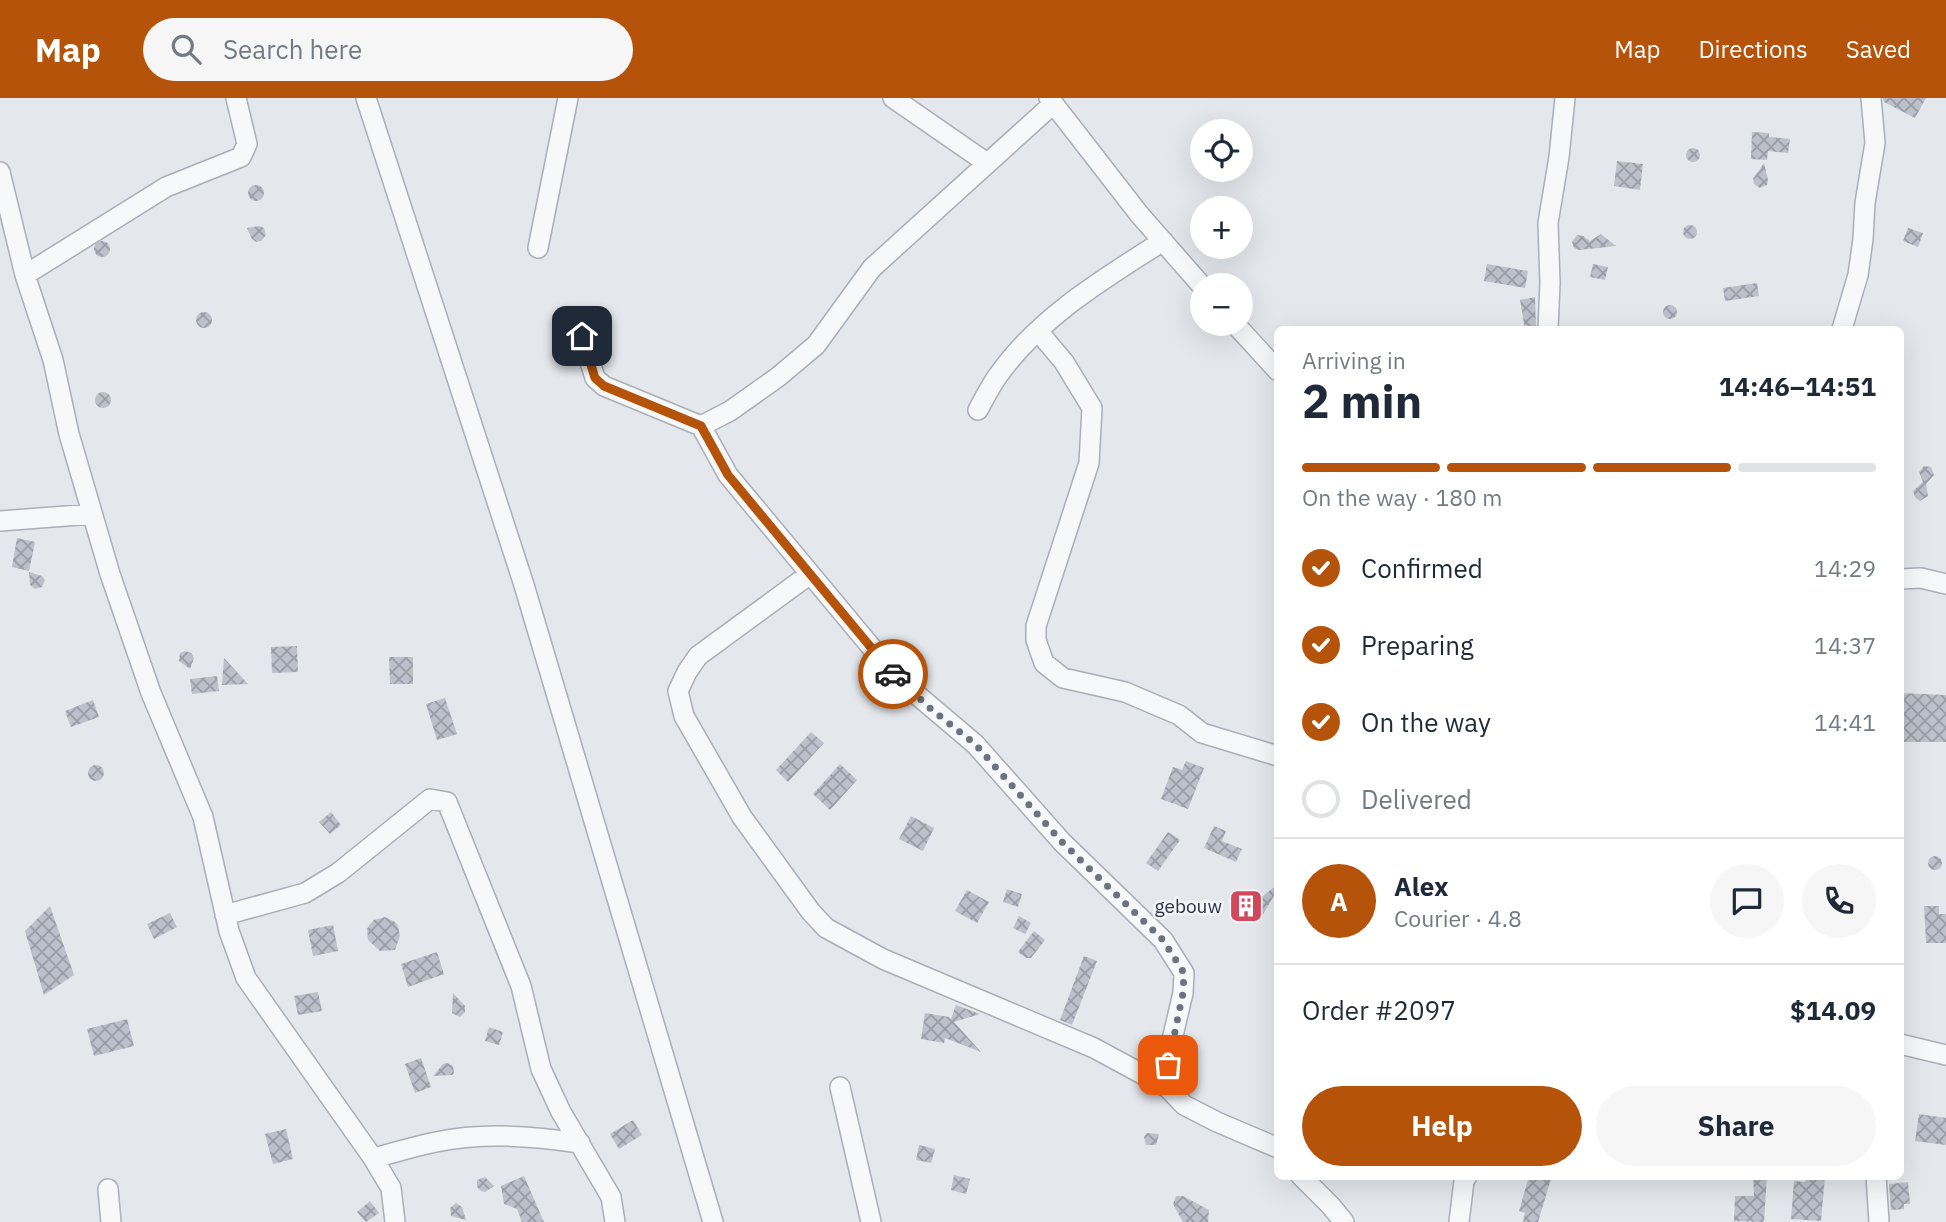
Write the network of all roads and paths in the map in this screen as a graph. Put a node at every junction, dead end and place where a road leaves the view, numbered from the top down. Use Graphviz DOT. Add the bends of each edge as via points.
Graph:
graph roads {
  1 [pos="236,98"];
  2 [pos="366,98"];
  3 [pos="568,98"];
  4 [pos="893,98"];
  5 [pos="1565,98"];
  6 [pos="1871,98"];
  7 [pos="1051,101"];
  8 [pos="987,163"];
  9 [pos="0,172"];
  10 [pos="1163,241"];
  11 [pos="538,248"];
  12 [pos="1191,273"];
  13 [pos="25,275"];
  14 [pos="1548,326"];
  15 [pos="1843,326"];
  16 [pos="1038,331"];
  17 [pos="582,336"];
  18 [pos="1246,336"];
  19 [pos="1274,367"];
  20 [pos="978,410"];
  21 [pos="701,426"];
  22 [pos="92,514"];
  23 [pos="0,521"];
  24 [pos="810,574"];
  25 [pos="1904,579"];
  26 [pos="1946,584"];
  27 [pos="1274,755"];
  28 [pos="225,915"];
  29 [pos="1904,1045"];
  30 [pos="1946,1055"];
  31 [pos="840,1087"];
  32 [pos="1168,1088"];
  33 [pos="580,1143"];
  34 [pos="1274,1146"];
  35 [pos="373,1158"];
  36 [pos="1305,1180"];
  37 [pos="1465,1180"];
  38 [pos="1876,1180"];
  39 [pos="108,1189"];
  40 [pos="111,1222"];
  41 [pos="395,1222"];
  42 [pos="615,1222"];
  43 [pos="713,1222"];
  44 [pos="872,1222"];
  45 [pos="1343,1222"];
  46 [pos="1459,1222"];
  47 [pos="1879,1222"];
  1 -- 13 [label="street" via="247,144 241,157 166,187"];
  2 -- 43 [label="street" via="524,585"];
  3 -- 11 [label="street"];
  4 -- 8 [label="street"];
  5 -- 14 [label="street" via="1548,223"];
  6 -- 15 [label="street" via="1875,143 1857,275"];
  7 -- 8 [label="street"];
  7 -- 10 [label="street"];
  8 -- 21 [label="street" via="872,268 816,345 759,391"];
  9 -- 13 [label="street"];
  10 -- 12 [label="street"];
  10 -- 16 [label="street" via="1106,277"];
  13 -- 22 [label="street" via="53,360"];
  16 -- 20 [label="street" via="997,376"];
  16 -- 27 [label="street" via="1092,408 1089,463 1036,626 1044,663 1063,678 1125,692 1179,715 1202,733"];
  17 -- 21 [label="street" via="595,378 604,386"];
  18 -- 19 [label="street"];
  21 -- 24 [label="street" via="728,475"];
  22 -- 23 [label="street"];
  22 -- 28 [label="street" via="150,693 203,817"];
  24 -- 32 [label="street" via="897,678 975,744 1062,842 1163,940 1184,973"];
  24 -- 32 [label="street" via="698,656 678,691 684,716 743,817 826,928 883,959 1094,1048"];
  25 -- 26 [label="street"];
  28 -- 33 [label="street" via="305,893 338,873 429,800 447,802 521,986 541,1069"];
  28 -- 35 [label="street" via="246,978"];
  29 -- 30 [label="street"];
  31 -- 44 [label="street"];
  32 -- 34 [label="street" via="1184,1105"];
  33 -- 35 [label="street" via="500,1136 438,1142"];
  33 -- 42 [label="street" via="611,1197"];
  35 -- 41 [label="street" via="391,1188"];
  36 -- 45 [label="street"];
  37 -- 46 [label="street"];
  38 -- 47 [label="street"];
  39 -- 40 [label="street"];
}
